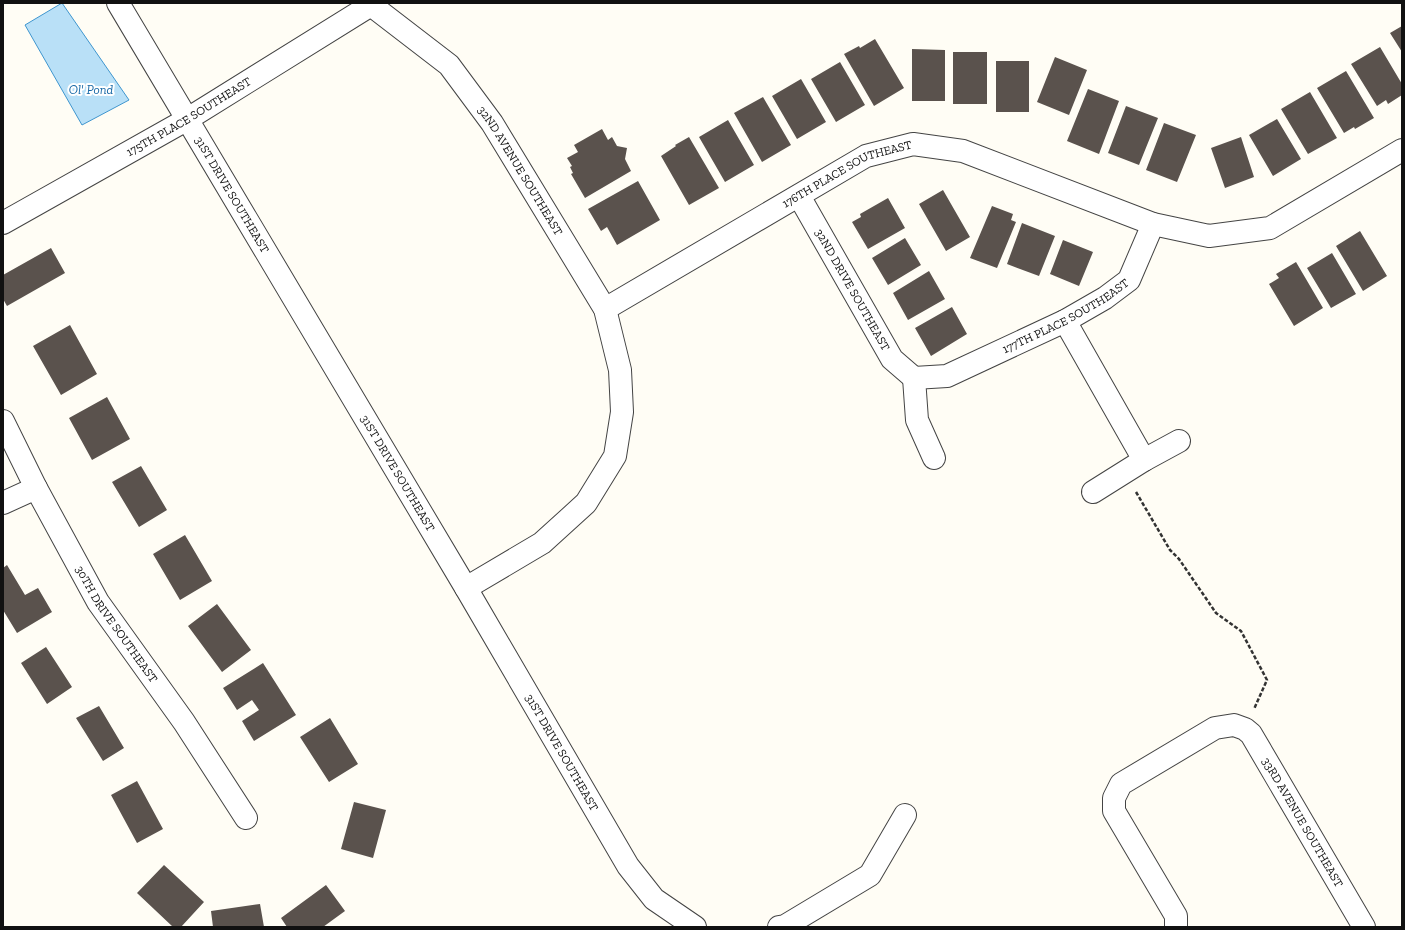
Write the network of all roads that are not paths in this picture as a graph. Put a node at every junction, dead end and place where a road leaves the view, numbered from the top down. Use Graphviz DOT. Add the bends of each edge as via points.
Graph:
graph roads {
  1 [pos="118,3"];
  2 [pos="371,4"];
  3 [pos="186,120"];
  4 [pos="1402,150"];
  5 [pos="799,196"];
  6 [pos="3,223"];
  7 [pos="1153,224"];
  8 [pos="605,308"];
  9 [pos="1065,321"];
  10 [pos="914,378"];
  11 [pos="3,421"];
  12 [pos="1179,441"];
  13 [pos="934,458"];
  14 [pos="1144,460"];
  15 [pos="36,488"];
  16 [pos="1093,492"];
  17 [pos="3,503"];
  18 [pos="466,588"];
  19 [pos="905,815"];
  20 [pos="246,818"];
  21 [pos="1176,922"];
  22 [pos="695,927"];
  23 [pos="779,927"];
  24 [pos="1364,927"];
  1 -- 3 [label="street, 31ST DRIVE SOUTHEAST"];
  2 -- 3 [label="street, 175TH PLACE SOUTHEAST"];
  2 -- 8 [label="street, 32ND AVENUE SOUTHEAST" via="449,65 492,123"];
  3 -- 6 [label="street, 175TH PLACE SOUTHEAST"];
  3 -- 18 [label="street, 31ST DRIVE SOUTHEAST"];
  4 -- 7 [label="street" via="1270,228 1209,236"];
  5 -- 7 [label="street, 176TH PLACE SOUTHEAST" via="866,156 914,144 963,151"];
  5 -- 8 [label="street, 176TH PLACE SOUTHEAST"];
  5 -- 10 [label="street, 32ND DRIVE SOUTHEAST" via="892,359"];
  7 -- 9 [label="street, 177TH PLACE SOUTHEAST" via="1129,280 1105,298"];
  8 -- 18 [label="street, 32ND AVENUE SOUTHEAST" via="620,370 622,412 614,456 586,503 542,543"];
  9 -- 10 [label="street, 177TH PLACE SOUTHEAST" via="947,376"];
  9 -- 14 [label="street"];
  10 -- 13 [label="street" via="917,420"];
  11 -- 15 [label="street, 30TH DRIVE SOUTHEAST"];
  12 -- 14 [label="street"];
  14 -- 16 [label="street"];
  15 -- 17 [label="street"];
  15 -- 20 [label="street, 30TH DRIVE SOUTHEAST" via="98,602 184,722"];
  18 -- 22 [label="street, 31ST DRIVE SOUTHEAST" via="628,866 654,899"];
  19 -- 23 [label="street" via="870,875 785,926"];
  21 -- 24 [label="street, 33RD AVENUE SOUTHEAST" via="1114,811 1114,798 1121,784 1214,728 1240,727 1251,734"];
}
